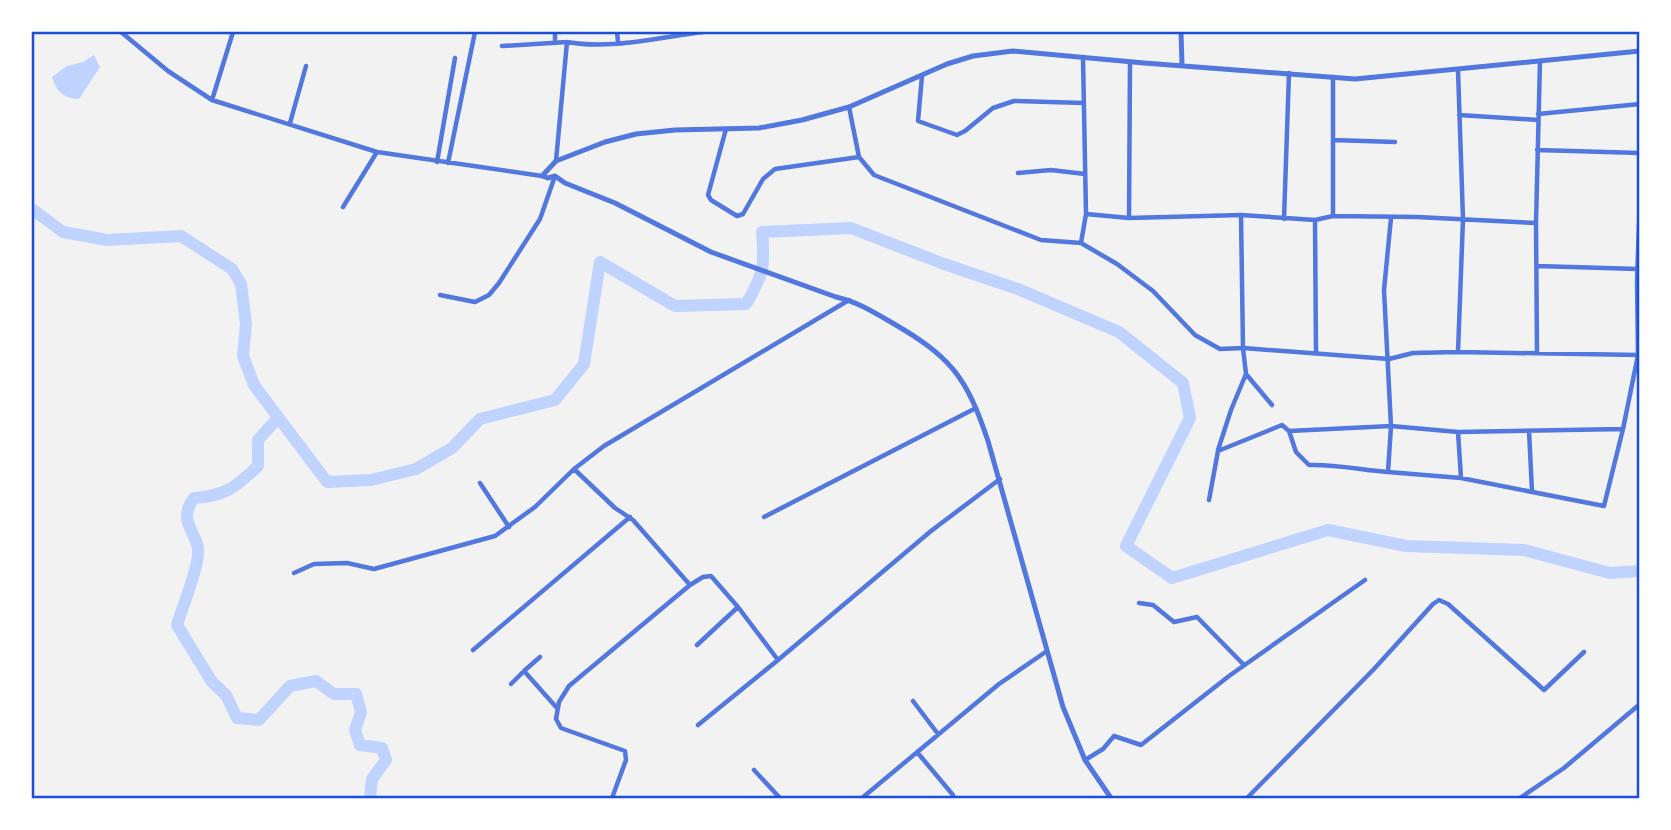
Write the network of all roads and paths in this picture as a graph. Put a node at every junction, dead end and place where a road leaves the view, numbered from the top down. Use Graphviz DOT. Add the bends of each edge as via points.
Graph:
graph roads {
  1 [pos="121,32"];
  2 [pos="233,32"];
  3 [pos="475,32"];
  4 [pos="555,32"];
  5 [pos="617,32"];
  6 [pos="703,32"];
  7 [pos="1181,32"];
  8 [pos="555,42"];
  9 [pos="567,42"];
  10 [pos="618,43"];
  11 [pos="502,46"];
  12 [pos="1640,51"];
  13 [pos="1083,57"];
  14 [pos="456,58"];
  15 [pos="1540,61"];
  16 [pos="1130,62"];
  17 [pos="1182,65"];
  18 [pos="306,66"];
  19 [pos="1458,70"];
  20 [pos="1289,73"];
  21 [pos="922,75"];
  22 [pos="1333,77"];
  23 [pos="212,100"];
  24 [pos="1084,103"];
  25 [pos="1640,104"];
  26 [pos="849,107"];
  27 [pos="1460,115"];
  28 [pos="1538,117"];
  29 [pos="290,123"];
  30 [pos="726,129"];
  31 [pos="1333,141"];
  32 [pos="1395,142"];
  33 [pos="1537,150"];
  34 [pos="377,152"];
  35 [pos="1640,153"];
  36 [pos="859,157"];
  37 [pos="556,161"];
  38 [pos="437,162"];
  39 [pos="448,163"];
  40 [pos="1018,173"];
  41 [pos="1086,174"];
  42 [pos="542,176"];
  43 [pos="555,176"];
  44 [pos="1640,197"];
  45 [pos="343,207"];
  46 [pos="1086,215"];
  47 [pos="1241,215"];
  48 [pos="1333,216"];
  49 [pos="1129,218"];
  50 [pos="1391,218"];
  51 [pos="1284,219"];
  52 [pos="1463,219"];
  53 [pos="1315,220"];
  54 [pos="1536,223"];
  55 [pos="1082,243"];
  56 [pos="1537,266"];
  57 [pos="1638,269"];
  58 [pos="1638,281"];
  59 [pos="440,295"];
  60 [pos="850,300"];
  61 [pos="1243,348"];
  62 [pos="1316,352"];
  63 [pos="1458,352"];
  64 [pos="1537,352"];
  65 [pos="1638,355"];
  66 [pos="1389,359"];
  67 [pos="1247,374"];
  68 [pos="1272,405"];
  69 [pos="977,408"];
  70 [pos="1391,426"];
  71 [pos="1623,429"];
  72 [pos="1289,431"];
  73 [pos="1530,431"];
  74 [pos="1458,432"];
  75 [pos="1218,451"];
  76 [pos="574,468"];
  77 [pos="1388,472"];
  78 [pos="1461,478"];
  79 [pos="1000,479"];
  80 [pos="480,483"];
  81 [pos="1532,491"];
  82 [pos="1209,500"];
  83 [pos="630,517"];
  84 [pos="764,517"];
  85 [pos="509,527"];
  86 [pos="294,573"];
  87 [pos="1365,580"];
  88 [pos="690,586"];
  89 [pos="1139,603"];
  90 [pos="738,607"];
  91 [pos="697,645"];
  92 [pos="473,650"];
  93 [pos="1046,651"];
  94 [pos="1584,652"];
  95 [pos="540,657"];
  96 [pos="778,660"];
  97 [pos="1244,665"];
  98 [pos="524,671"];
  99 [pos="511,684"];
  100 [pos="913,701"];
  101 [pos="1640,704"];
  102 [pos="558,709"];
  103 [pos="698,725"];
  104 [pos="938,734"];
  105 [pos="917,752"];
  106 [pos="1085,760"];
  107 [pos="754,770"];
  108 [pos="953,795"];
  109 [pos="612,799"];
  110 [pos="780,799"];
  111 [pos="862,799"];
  112 [pos="1111,799"];
  113 [pos="1247,799"];
  114 [pos="1521,799"];
  1 -- 23 [label="street"];
  2 -- 23 [label="street"];
  3 -- 39 [label="street"];
  4 -- 8 [label="street"];
  5 -- 10 [label="street"];
  6 -- 10 [label="street"];
  7 -- 17 [label="street"];
  8 -- 9 [label="street"];
  8 -- 11 [label="street"];
  9 -- 10 [label="street"];
  9 -- 37 [label="street"];
  12 -- 15 [label="street"];
  13 -- 16 [label="street"];
  13 -- 21 [label="street" via="996,52"];
  13 -- 24 [label="street"];
  14 -- 38 [label="street"];
  15 -- 19 [label="street"];
  15 -- 28 [label="street"];
  16 -- 17 [label="street"];
  16 -- 49 [label="street"];
  17 -- 20 [label="street"];
  18 -- 29 [label="street"];
  19 -- 22 [label="street"];
  19 -- 27 [label="street"];
  20 -- 22 [label="street"];
  20 -- 51 [label="street"];
  21 -- 24 [label="street" via="918,121 957,135 993,108 1014,101"];
  21 -- 26 [label="street"];
  22 -- 31 [label="street"];
  23 -- 29 [label="street"];
  24 -- 41 [label="street"];
  25 -- 28 [label="street"];
  26 -- 30 [label="street" via="760,128"];
  26 -- 36 [label="street"];
  27 -- 28 [label="street"];
  27 -- 52 [label="street"];
  28 -- 33 [label="street"];
  29 -- 34 [label="street"];
  30 -- 36 [label="street" via="708,195 737,216 775,169"];
  30 -- 37 [label="street" via="636,134"];
  31 -- 32 [label="street"];
  31 -- 48 [label="street"];
  33 -- 35 [label="street"];
  33 -- 54 [label="street"];
  34 -- 38 [label="street"];
  34 -- 45 [label="street"];
  36 -- 55 [label="street" via="874,175 920,194 1041,240"];
  37 -- 42 [label="street"];
  38 -- 39 [label="street"];
  39 -- 42 [label="street"];
  40 -- 41 [label="street"];
  41 -- 46 [label="street"];
  42 -- 43 [label="street"];
  43 -- 59 [label="street" via="540,219 489,295 475,302"];
  43 -- 60 [label="street" via="711,252"];
  44 -- 57 [label="street"];
  46 -- 49 [label="street"];
  46 -- 55 [label="street"];
  47 -- 49 [label="street"];
  47 -- 51 [label="street"];
  47 -- 61 [label="street"];
  48 -- 50 [label="street"];
  48 -- 53 [label="street"];
  50 -- 52 [label="street"];
  50 -- 66 [label="street" via="1384,290"];
  51 -- 53 [label="street"];
  52 -- 54 [label="street"];
  52 -- 63 [label="street"];
  53 -- 62 [label="street"];
  54 -- 56 [label="street"];
  55 -- 61 [label="street" via="1153,291 1195,335 1220,349"];
  56 -- 57 [label="street"];
  56 -- 64 [label="street"];
  57 -- 58 [label="street"];
  58 -- 65 [label="street"];
  60 -- 69 [label="street" via="908,331 947,359"];
  60 -- 76 [label="street" via="640,423"];
  61 -- 62 [label="street"];
  61 -- 67 [label="street"];
  62 -- 66 [label="street"];
  63 -- 64 [label="street"];
  63 -- 66 [label="street"];
  64 -- 65 [label="street"];
  65 -- 71 [label="street"];
  66 -- 70 [label="street"];
  67 -- 68 [label="street"];
  67 -- 75 [label="street"];
  69 -- 79 [label="street"];
  69 -- 84 [label="street"];
  70 -- 72 [label="street"];
  70 -- 74 [label="street"];
  70 -- 77 [label="street"];
  71 -- 73 [label="street"];
  71 -- 81 [label="street" via="1604,506"];
  72 -- 75 [label="street" via="1282,425"];
  72 -- 77 [label="street" via="1296,452 1309,465"];
  73 -- 74 [label="street"];
  73 -- 81 [label="street"];
  74 -- 78 [label="street"];
  75 -- 82 [label="street"];
  76 -- 83 [label="street"];
  76 -- 85 [label="street"];
  77 -- 78 [label="street"];
  78 -- 81 [label="street"];
  79 -- 93 [label="street"];
  79 -- 96 [label="street"];
  80 -- 85 [label="street"];
  83 -- 88 [label="street"];
  83 -- 92 [label="street"];
  85 -- 86 [label="street" via="495,536 374,569 347,563 314,564"];
  87 -- 97 [label="street"];
  88 -- 90 [label="street" via="710,576"];
  88 -- 102 [label="street" via="569,685"];
  89 -- 97 [label="street" via="1153,605 1174,622 1198,617"];
  90 -- 91 [label="street"];
  90 -- 96 [label="street"];
  93 -- 104 [label="street"];
  93 -- 106 [label="street"];
  94 -- 113 [label="street" via="1544,690 1439,600"];
  95 -- 98 [label="street"];
  96 -- 103 [label="street"];
  97 -- 106 [label="street" via="1141,744 1114,736"];
  98 -- 99 [label="street"];
  98 -- 102 [label="street"];
  100 -- 104 [label="street"];
  101 -- 114 [label="street"];
  102 -- 109 [label="street" via="556,719 561,728 625,751"];
  104 -- 105 [label="street"];
  105 -- 108 [label="street"];
  105 -- 111 [label="street"];
  106 -- 112 [label="street"];
  107 -- 110 [label="street"];
}
